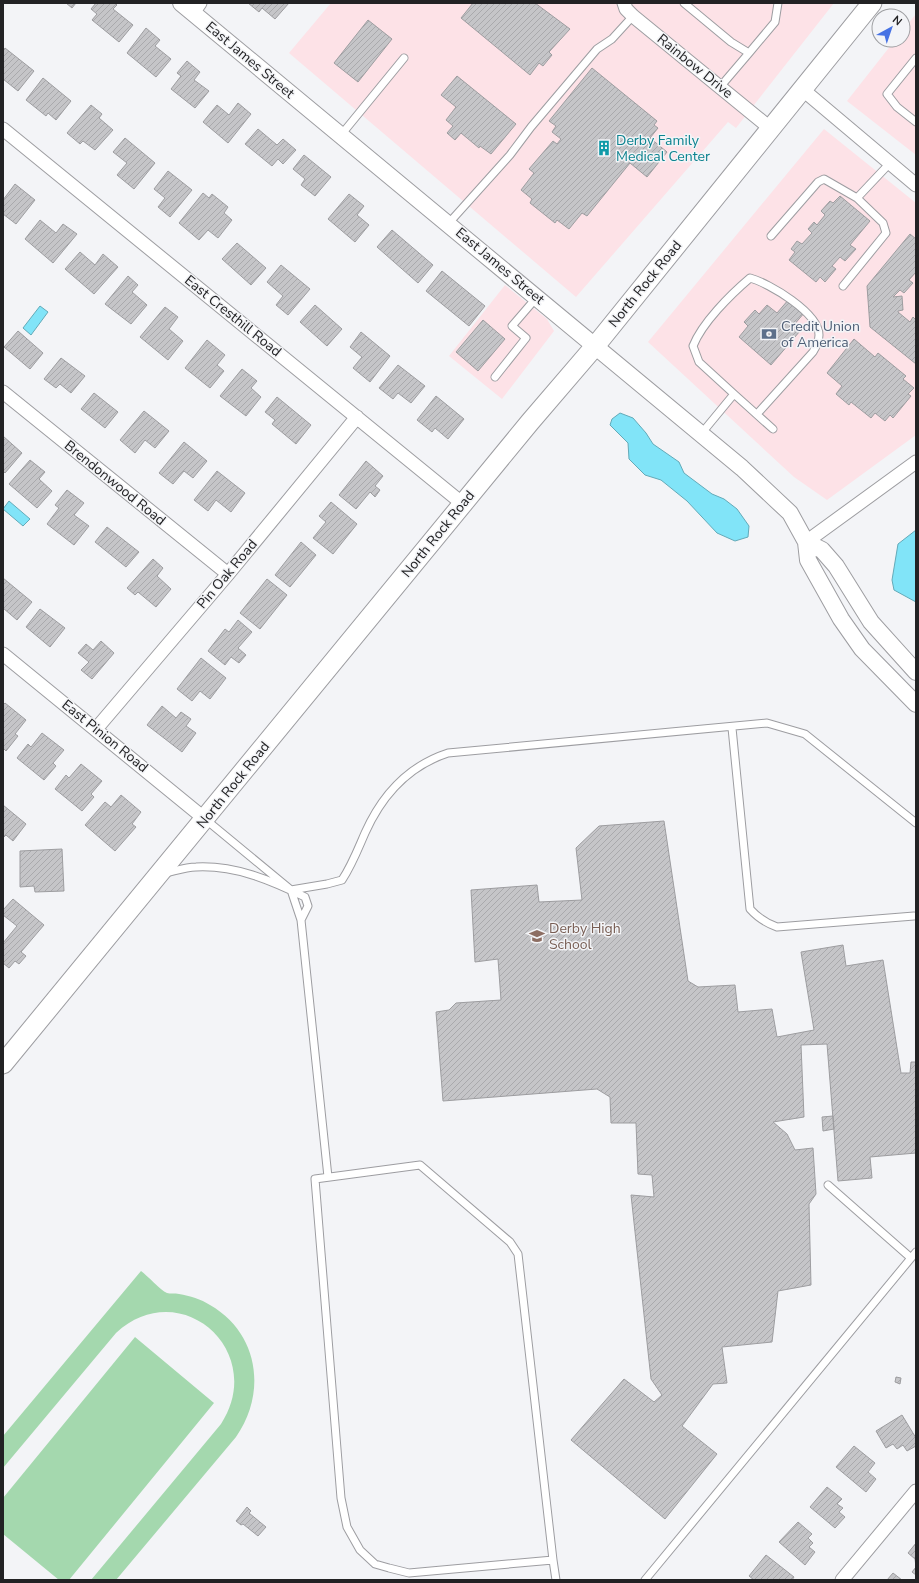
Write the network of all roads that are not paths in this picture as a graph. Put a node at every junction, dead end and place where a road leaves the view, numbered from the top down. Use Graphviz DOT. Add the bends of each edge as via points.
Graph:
graph roads {
  1 [pos="624,3"];
  2 [pos="684,3"];
  3 [pos="778,3"];
  4 [pos="872,3"];
  5 [pos="191,6"];
  6 [pos="633,16"];
  7 [pos="749,53"];
  8 [pos="404,58"];
  9 [pos="916,58"];
  10 [pos="720,87"];
  11 [pos="802,89"];
  12 [pos="916,122"];
  13 [pos="770,128"];
  14 [pos="3,130"];
  15 [pos="341,135"];
  16 [pos="890,163"];
  17 [pos="916,185"];
  18 [pos="857,198"];
  19 [pos="448,224"];
  20 [pos="771,236"];
  21 [pos="843,286"];
  22 [pos="537,296"];
  23 [pos="596,345"];
  24 [pos="494,377"];
  25 [pos="3,392"];
  26 [pos="734,394"];
  27 [pos="757,414"];
  28 [pos="357,417"];
  29 [pos="773,429"];
  30 [pos="701,434"];
  31 [pos="916,462"];
  32 [pos="463,504"];
  33 [pos="806,542"];
  34 [pos="228,574"];
  35 [pos="3,654"];
  36 [pos="916,672"];
  37 [pos="916,704"];
  38 [pos="732,728"];
  39 [pos="96,729"];
  40 [pos="205,819"];
  41 [pos="916,823"];
  42 [pos="160,874"];
  43 [pos="291,890"];
  44 [pos="914,916"];
  45 [pos="301,920"];
  46 [pos="3,1064"];
  47 [pos="328,1177"];
  48 [pos="828,1185"];
  49 [pos="914,1255"];
  50 [pos="916,1491"];
  51 [pos="553,1560"];
  52 [pos="556,1580"];
  53 [pos="645,1580"];
  54 [pos="842,1580"];
  1 -- 6 [label="street, Rainbow Drive"];
  2 -- 7 [label="lane"];
  3 -- 7 [label="lane" via="774,22"];
  4 -- 11 [label="main road, North Rock Road"];
  5 -- 15 [label="street, East James Street"];
  6 -- 10 [label="street, Rainbow Drive"];
  6 -- 19 [label="lane" via="612,39 597,49 531,126 510,155"];
  7 -- 10 [label="lane"];
  8 -- 15 [label="lane"];
  9 -- 12 [label="lane" via="887,94 897,107"];
  10 -- 13 [label="street, Rainbow Drive"];
  11 -- 13 [label="main road, North Rock Road"];
  11 -- 16 [label="street"];
  13 -- 23 [label="main road, North Rock Road"];
  14 -- 28 [label="street, East Cresthill Road"];
  15 -- 19 [label="street, East James Street"];
  16 -- 17 [label="street"];
  16 -- 18 [label="lane"];
  18 -- 20 [label="lane" via="824,179 818,182"];
  18 -- 21 [label="lane" via="883,223 886,233"];
  19 -- 22 [label="street, East James Street"];
  22 -- 23 [label="street, East James Street"];
  22 -- 24 [label="lane" via="512,326 526,338"];
  23 -- 30 [label="street, East James Street"];
  23 -- 32 [label="main road, North Rock Road"];
  25 -- 34 [label="street, Brendonwood Road"];
  26 -- 27 [label="lane"];
  26 -- 27 [label="lane" via="699,362 693,346 698,334 750,278 761,281 790,299 815,323 819,334 813,352"];
  26 -- 30 [label="lane"];
  27 -- 29 [label="lane"];
  28 -- 32 [label="street, East Cresthill Road"];
  28 -- 34 [label="street, Pin Oak Road"];
  30 -- 33 [label="street, East James Street" via="776,498 790,513"];
  31 -- 33 [label="street"];
  32 -- 40 [label="main road, North Rock Road"];
  33 -- 36 [label="street" via="822,550 836,566 871,622"];
  33 -- 37 [label="street, East James Street" via="808,560 841,619 862,649"];
  34 -- 39 [label="street, Pin Oak Road"];
  35 -- 39 [label="street, East Pinion Road"];
  38 -- 41 [label="lane" via="768,723 805,734"];
  38 -- 43 [label="lane" via="448,753 433,758 419,765 401,780 379,804 342,880"];
  38 -- 44 [label="lane" via="750,909 757,917 778,927"];
  39 -- 40 [label="street, East Pinion Road"];
  40 -- 42 [label="main road, North Rock Road"];
  40 -- 43 [label="lane"];
  42 -- 43 [label="lane" via="195,867 232,869"];
  42 -- 46 [label="main road, North Rock Road"];
  43 -- 45 [label="lane"];
  43 -- 45 [label="lane" via="304,897 308,906"];
  45 -- 47 [label="lane"];
  47 -- 51 [label="lane" via="420,1165 510,1242 518,1254"];
  47 -- 51 [label="lane" via="315,1179 341,1498 347,1527 360,1550 375,1564 409,1573"];
  48 -- 49 [label="lane"];
  49 -- 53 [label="lane"];
  50 -- 54 [label="street"];
  51 -- 52 [label="lane"];
}
